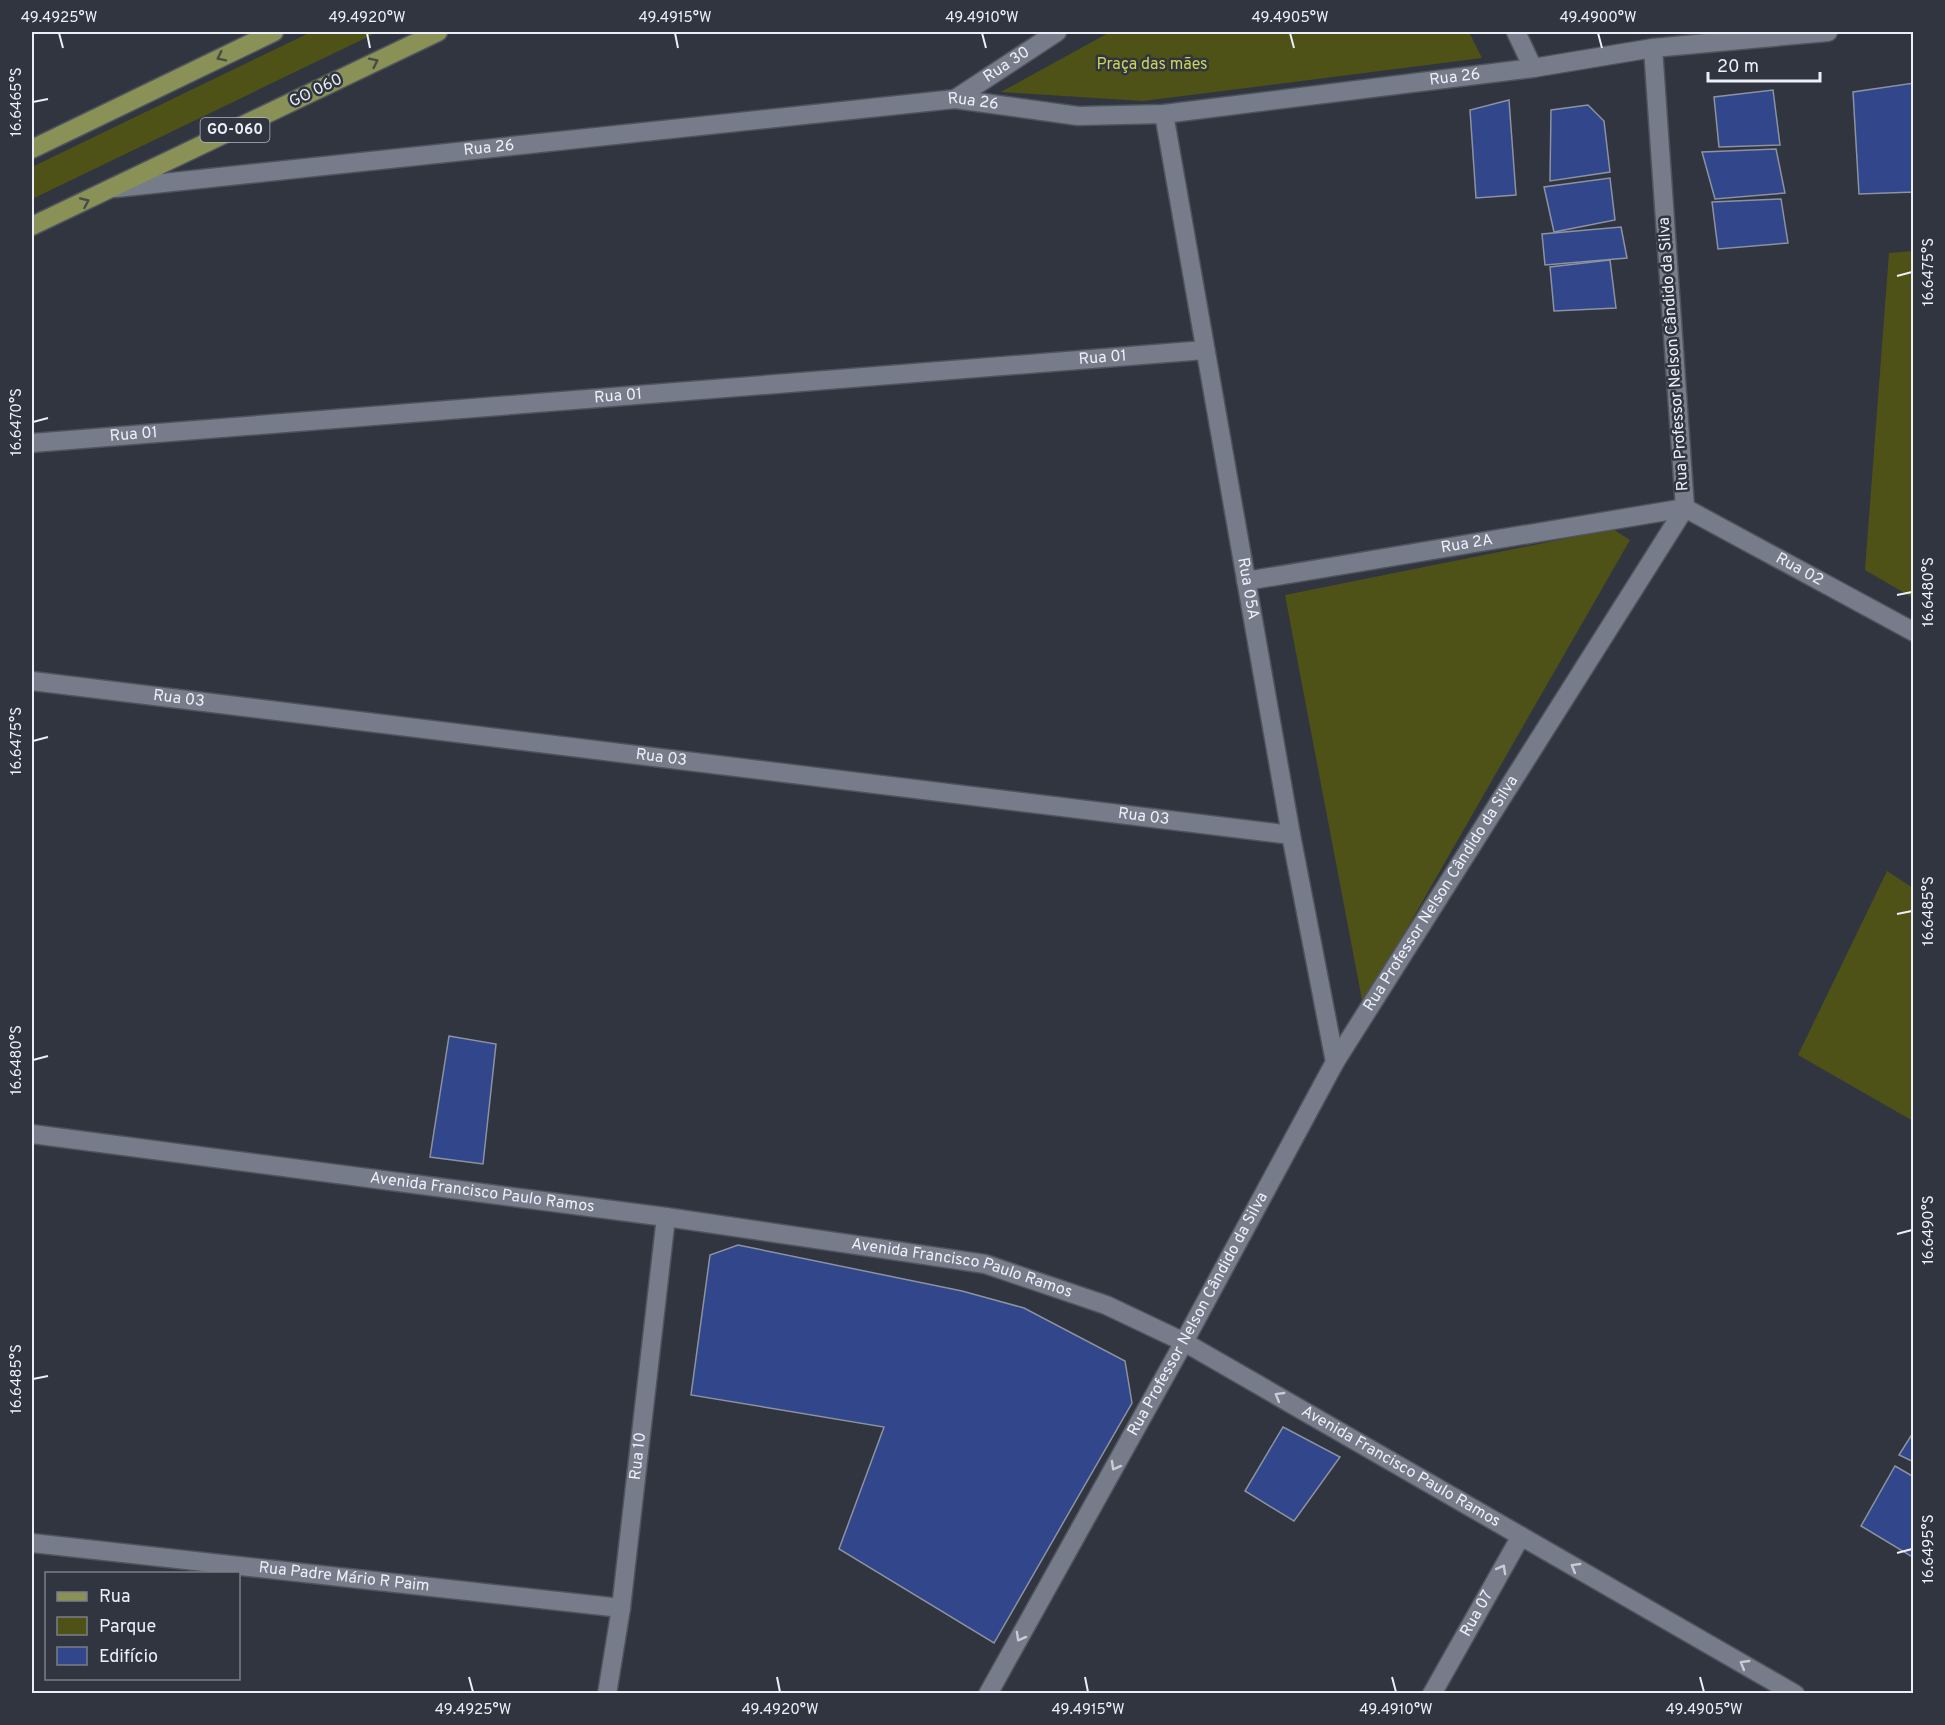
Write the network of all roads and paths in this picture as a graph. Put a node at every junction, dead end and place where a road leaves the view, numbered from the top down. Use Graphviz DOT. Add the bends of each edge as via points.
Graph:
graph roads {
  1 [pos="274,32"];
  2 [pos="438,32"];
  3 [pos="1057,32"];
  4 [pos="1516,32"];
  5 [pos="1828,32"];
  6 [pos="1653,48"];
  7 [pos="1533,68"];
  8 [pos="955,99"];
  9 [pos="1164,114"];
  10 [pos="32,149"];
  11 [pos="116,188"];
  12 [pos="32,226"];
  13 [pos="1205,350"];
  14 [pos="32,443"];
  15 [pos="1685,508"];
  16 [pos="1246,581"];
  17 [pos="1914,632"];
  18 [pos="32,681"];
  19 [pos="1291,835"];
  20 [pos="1335,1062"];
  21 [pos="32,1134"];
  22 [pos="666,1217"];
  23 [pos="1184,1342"];
  24 [pos="1521,1536"];
  25 [pos="32,1544"];
  26 [pos="621,1608"];
  27 [pos="607,1694"];
  28 [pos="988,1694"];
  29 [pos="1432,1694"];
  30 [pos="1795,1694"];
  1 -- 10 [label="main road, one-way"];
  11 -- 2 [label="main road, GO 060 / GO-060, one-way"];
  3 -- 8 [label="street, Rua 30"];
  4 -- 7 [label="street"];
  5 -- 6 [label="street, Rua 26"];
  6 -- 7 [label="street, Rua 26"];
  6 -- 15 [label="street, Rua Professor Nelson Cândido da Silva"];
  7 -- 9 [label="street, Rua 26"];
  8 -- 9 [label="street, Rua 26" via="1078,116"];
  8 -- 11 [label="street, Rua 26"];
  9 -- 13 [label="street, Rua 05A"];
  12 -- 11 [label="main road, GO 060 / GO-060, one-way"];
  13 -- 14 [label="street, Rua 01"];
  13 -- 16 [label="street, Rua 05A"];
  15 -- 16 [label="street, Rua 2A"];
  15 -- 17 [label="street, Rua 02"];
  15 -- 20 [label="street, Rua Professor Nelson Cândido da Silva"];
  16 -- 19 [label="street, Rua 05A"];
  18 -- 19 [label="street, Rua 03"];
  19 -- 20 [label="street, Rua 05A"];
  20 -- 23 [label="street, Rua Professor Nelson Cândido da Silva"];
  21 -- 22 [label="street, Avenida Francisco Paulo Ramos"];
  22 -- 23 [label="street, Avenida Francisco Paulo Ramos" via="985,1264 1106,1305"];
  22 -- 26 [label="street, Rua 10"];
  24 -- 23 [label="street, Avenida Francisco Paulo Ramos, one-way"];
  23 -- 28 [label="street, Rua Professor Nelson Cândido da Silva, one-way"];
  29 -- 24 [label="street, Rua 07, one-way"];
  30 -- 24 [label="street, Avenida Francisco Paulo Ramos, one-way"];
  25 -- 26 [label="street, Rua Padre Mário R Paim"];
  26 -- 27 [label="street, Rua 10"];
}
